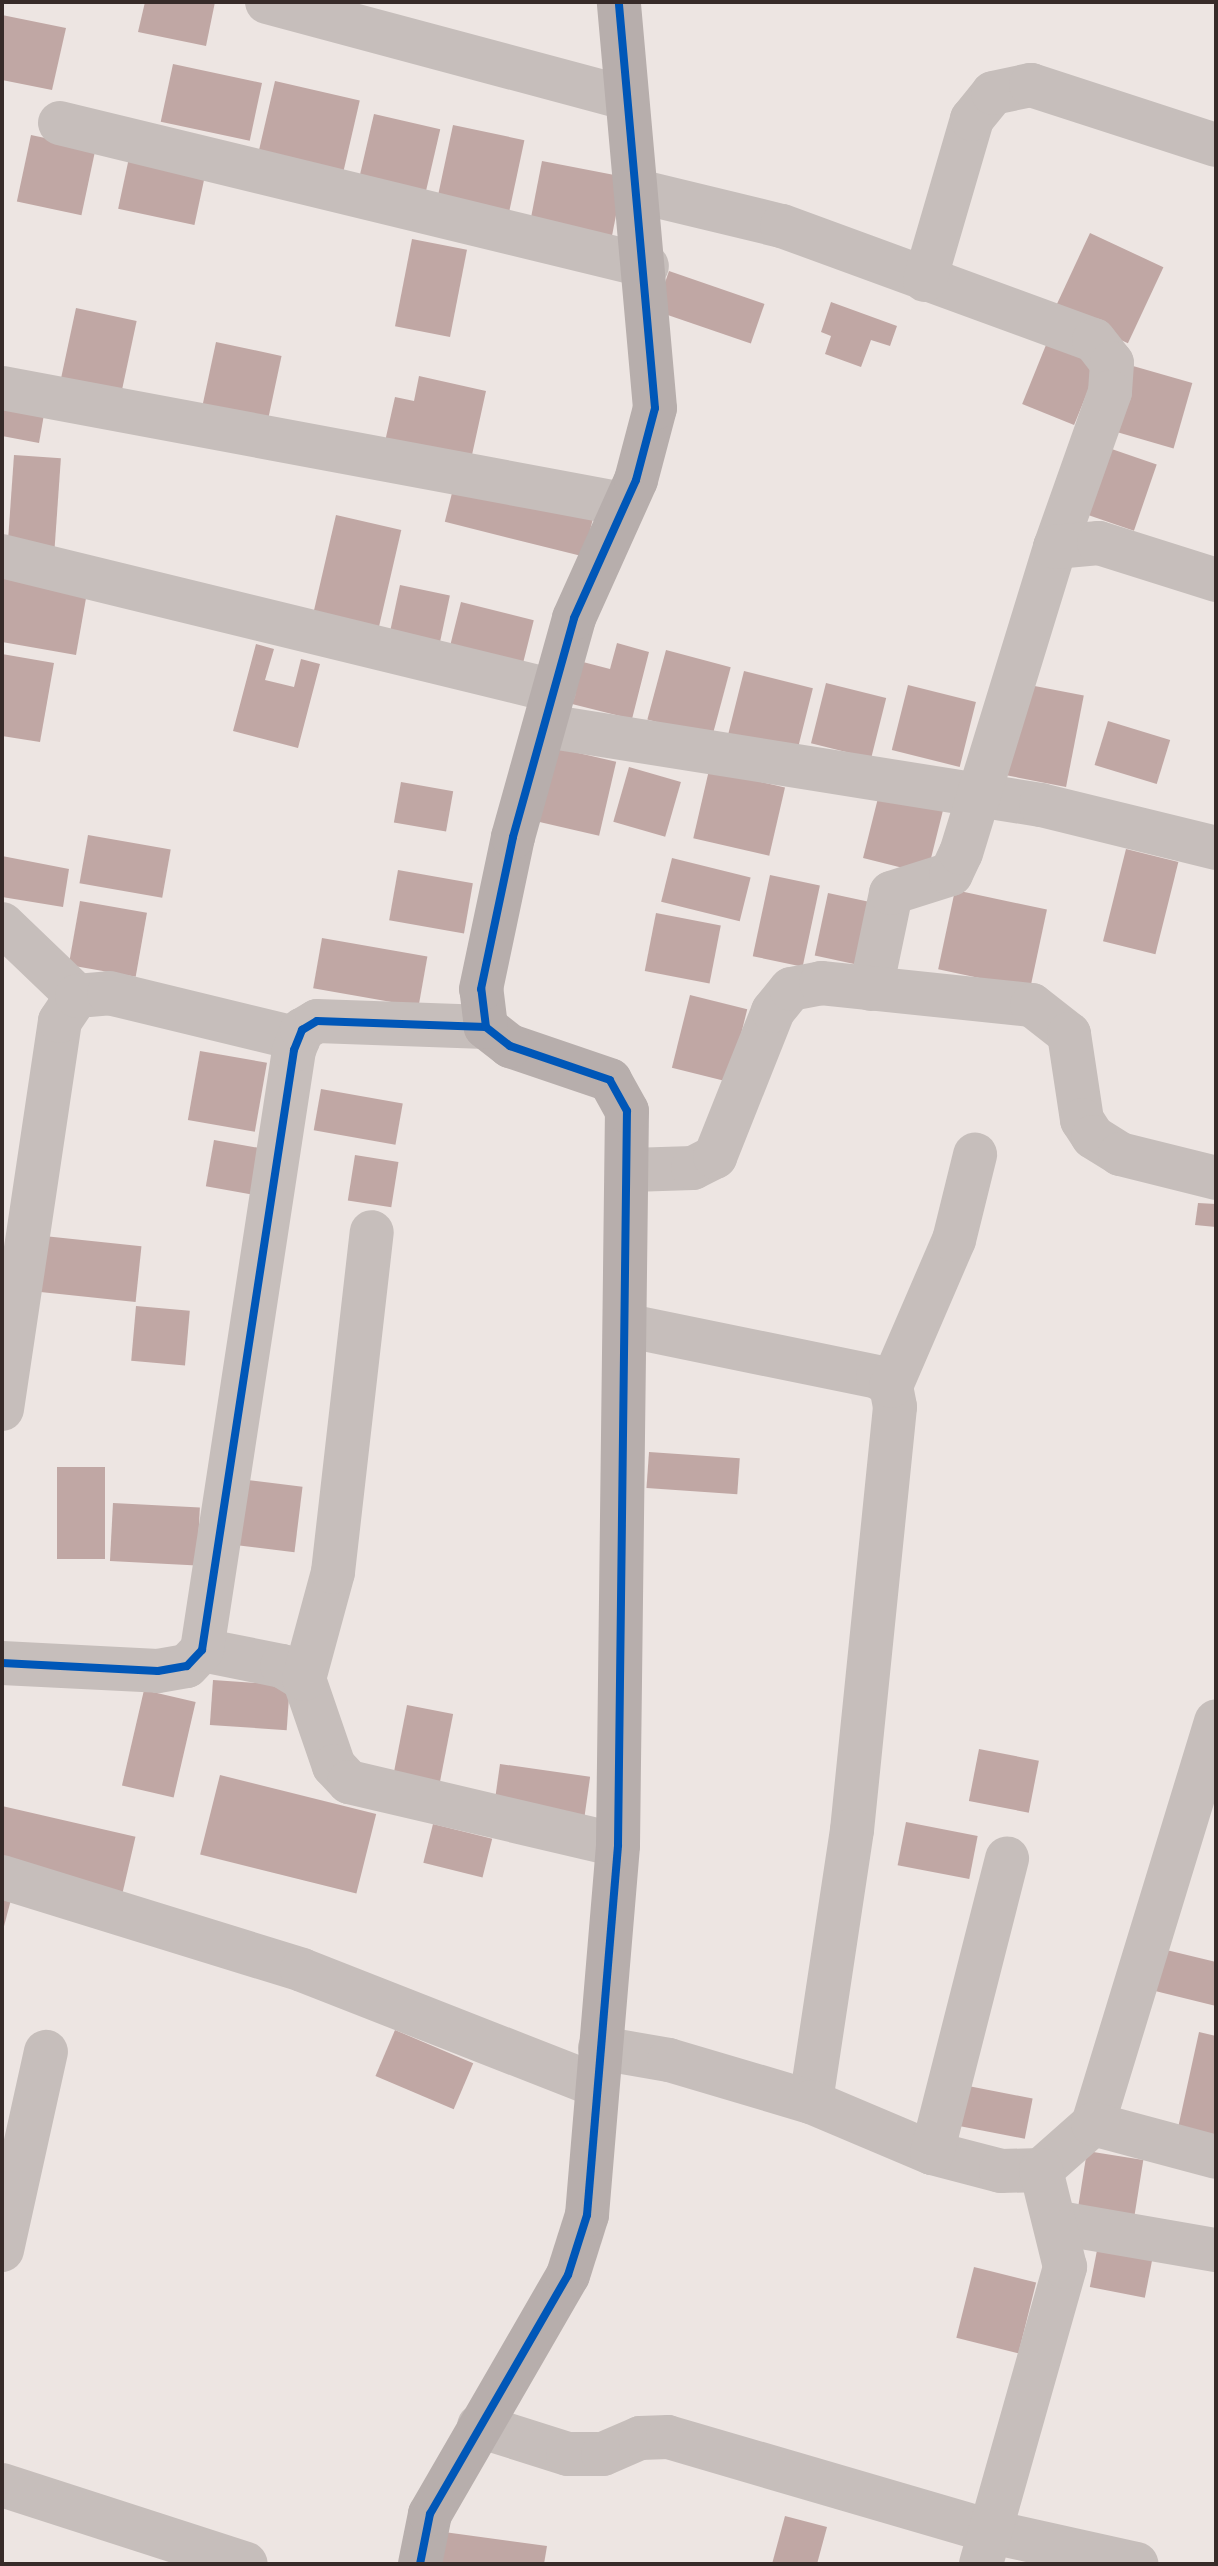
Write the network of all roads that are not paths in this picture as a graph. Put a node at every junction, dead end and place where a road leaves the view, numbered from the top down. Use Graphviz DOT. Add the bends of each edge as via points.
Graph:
graph roads {
  1 [pos="267,2"];
  2 [pos="619,2"];
  3 [pos="626,98"];
  4 [pos="60,123"];
  5 [pos="1216,145"];
  6 [pos="637,191"];
  7 [pos="647,266"];
  8 [pos="925,280"];
  9 [pos="2,388"];
  10 [pos="623,504"];
  11 [pos="1055,547"];
  12 [pos="2,556"];
  13 [pos="1216,580"];
  14 [pos="550,709"];
  15 [pos="977,795"];
  16 [pos="1216,848"];
  17 [pos="2,924"];
  18 [pos="871,989"];
  19 [pos="77,996"];
  20 [pos="486,1027"];
  21 [pos="299,1039"];
  22 [pos="975,1155"];
  23 [pos="631,1170"];
  24 [pos="1216,1178"];
  25 [pos="372,1232"];
  26 [pos="629,1326"];
  27 [pos="891,1386"];
  28 [pos="2,1409"];
  29 [pos="202,1650"];
  30 [pos="2,1663"];
  31 [pos="304,1679"];
  32 [pos="1215,1730"];
  33 [pos="618,1845"];
  34 [pos="1007,1858"];
  35 [pos="2,1877"];
  36 [pos="46,2052"];
  37 [pos="598,2067"];
  38 [pos="811,2102"];
  39 [pos="1093,2124"];
  40 [pos="932,2153"];
  41 [pos="1216,2157"];
  42 [pos="1041,2170"];
  43 [pos="1059,2223"];
  44 [pos="2,2250"];
  45 [pos="1216,2250"];
  46 [pos="479,2426"];
  47 [pos="2,2485"];
  48 [pos="986,2548"];
  49 [pos="246,2564"];
  50 [pos="420,2564"];
  51 [pos="1136,2564"];
  1 -- 3 [label="street"];
  2 -- 3 [label="street"];
  3 -- 6 [label="street"];
  4 -- 7 [label="street"];
  5 -- 8 [label="street" via="1031,85 993,93 972,119"];
  6 -- 7 [label="street"];
  6 -- 8 [label="street" via="782,226"];
  7 -- 10 [label="street" via="655,408"];
  8 -- 11 [label="street" via="1094,340 1112,363 1110,392"];
  9 -- 10 [label="street"];
  10 -- 14 [label="street" via="574,618"];
  11 -- 13 [label="street" via="1099,543"];
  11 -- 15 [label="street"];
  12 -- 14 [label="street"];
  14 -- 15 [label="street"];
  14 -- 20 [label="street" via="513,837 481,989"];
  15 -- 16 [label="street"];
  15 -- 18 [label="street" via="951,874 891,893"];
  17 -- 19 [label="street"];
  18 -- 23 [label="street" via="821,983 791,989 773,1011 715,1157 693,1168"];
  18 -- 24 [label="street" via="1032,1005 1054,1016 1069,1034 1082,1120 1093,1137 1120,1154"];
  19 -- 21 [label="street" via="109,993"];
  19 -- 28 [label="street" via="60,1021"];
  20 -- 21 [label="street" via="317,1021"];
  20 -- 23 [label="street" via="510,1046 610,1080 627,1111"];
  21 -- 29 [label="street"];
  22 -- 27 [label="street" via="954,1240"];
  23 -- 26 [label="street"];
  25 -- 31 [label="street" via="333,1572"];
  26 -- 27 [label="street" via="878,1377"];
  26 -- 33 [label="street"];
  27 -- 38 [label="street" via="895,1407 852,1830"];
  29 -- 30 [label="street" via="187,1666 158,1671"];
  29 -- 31 [label="street" via="282,1666"];
  31 -- 33 [label="street" via="334,1766 349,1782"];
  32 -- 39 [label="street"];
  33 -- 37 [label="street"];
  34 -- 40 [label="street"];
  35 -- 37 [label="street"];
  36 -- 44 [label="street"];
  37 -- 38 [label="street" via="657,2057"];
  37 -- 46 [label="street" via="587,2215 568,2275"];
  38 -- 40 [label="street"];
  39 -- 41 [label="street"];
  39 -- 42 [label="street"];
  40 -- 42 [label="street" via="1001,2171"];
  42 -- 43 [label="street"];
  43 -- 45 [label="street"];
  43 -- 48 [label="street" via="1065,2267 1059,2299"];
  46 -- 48 [label="street" via="568,2454 603,2454 640,2438 668,2437"];
  46 -- 50 [label="street" via="430,2514"];
  47 -- 49 [label="street"];
  48 -- 51 [label="street"];
}
